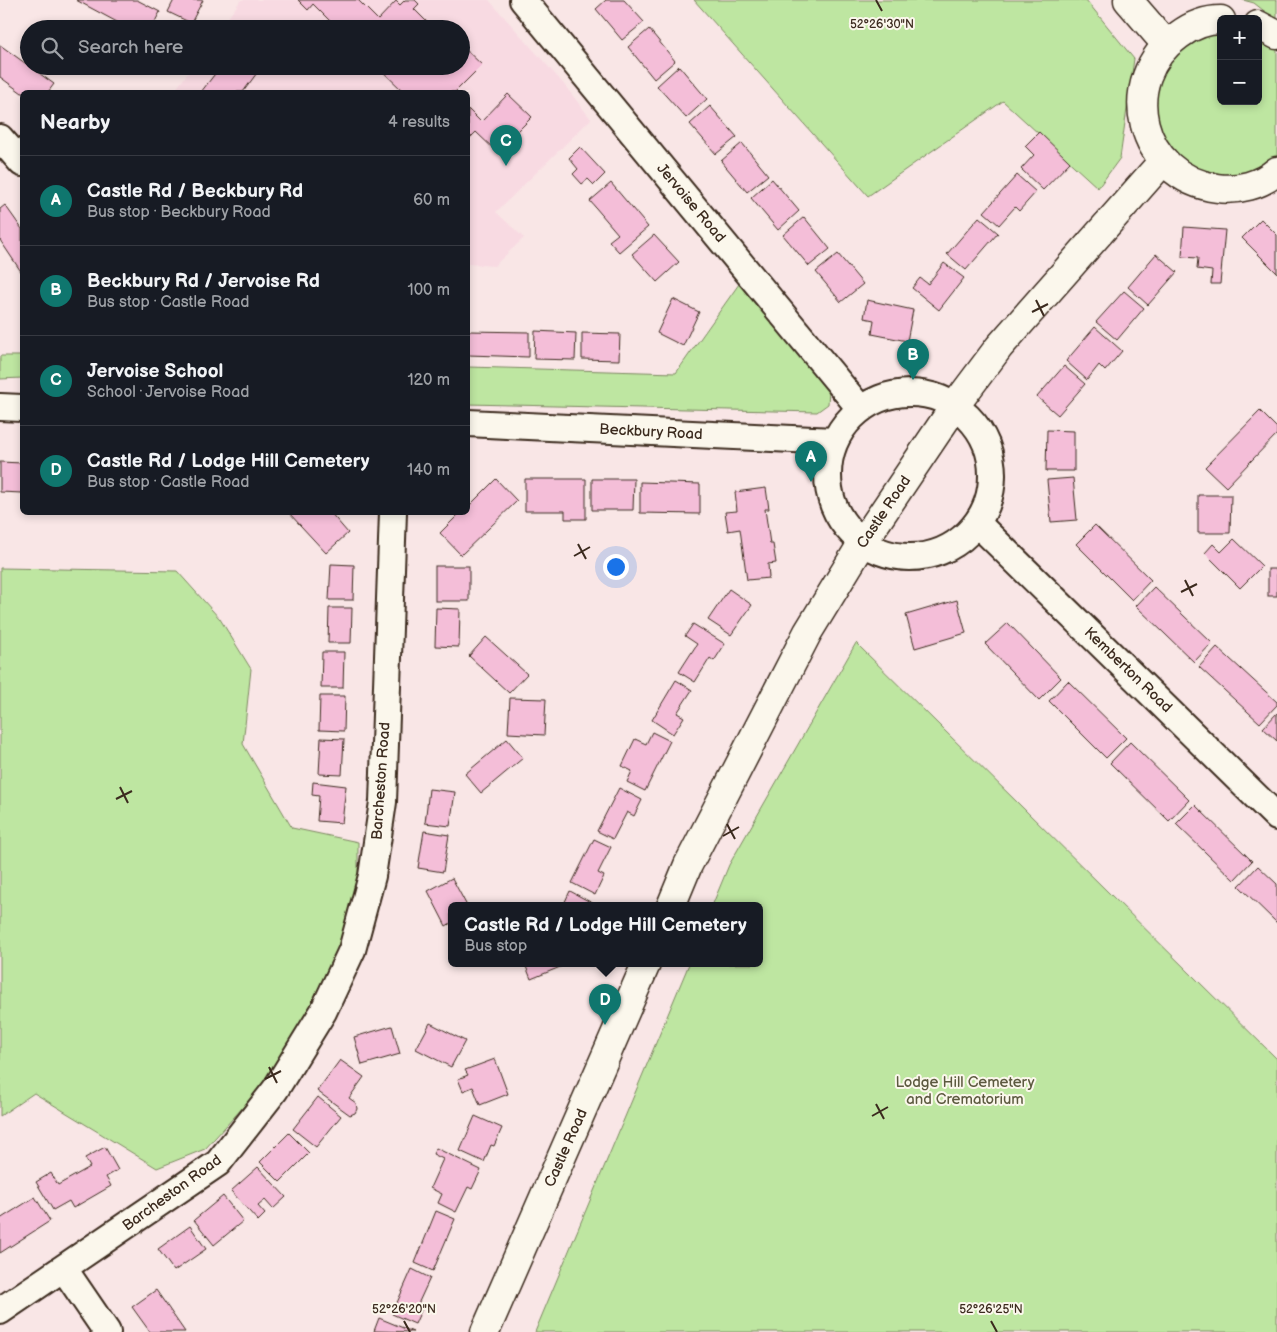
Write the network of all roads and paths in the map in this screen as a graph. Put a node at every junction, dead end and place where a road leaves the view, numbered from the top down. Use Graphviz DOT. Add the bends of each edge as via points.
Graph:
graph roads {
  1 [pos="523,0"];
  2 [pos="1128,0"];
  3 [pos="1217,20"];
  4 [pos="1262,27"];
  5 [pos="1277,35"];
  6 [pos="1166,44"];
  7 [pos="0,138"];
  8 [pos="20,161"];
  9 [pos="1163,161"];
  10 [pos="1275,178"];
  11 [pos="954,406"];
  12 [pos="0,407"];
  13 [pos="20,408"];
  14 [pos="859,408"];
  15 [pos="470,423"];
  16 [pos="834,441"];
  17 [pos="393,515"];
  18 [pos="978,524"];
  19 [pos="863,542"];
  20 [pos="1277,817"];
  21 [pos="672,902"];
  22 [pos="645,967"];
  23 [pos="64,1269"];
  24 [pos="0,1311"];
  25 [pos="107,1332"];
  26 [pos="485,1332"];
  1 -- 14 [label="street, Jervoise Road"];
  2 -- 6 [label="street"];
  3 -- 6 [label="street" via="1189,28"];
  4 -- 5 [label="street"];
  6 -- 9 [label="street" via="1153,61 1143,88 1142,106 1151,143"];
  7 -- 8 [label="street"];
  9 -- 10 [label="street" via="1187,179 1223,189 1242,188"];
  9 -- 11 [label="street, Castle Road" via="999,347"];
  11 -- 14 [label="street" via="943,398 918,392 880,399"];
  11 -- 18 [label="street" via="982,432 992,457 993,485"];
  11 -- 19 [label="street, Castle Road"];
  12 -- 13 [label="street"];
  14 -- 16 [label="street"];
  15 -- 16 [label="street, Beckbury Road"];
  16 -- 19 [label="street" via="827,474 834,508 849,532"];
  17 -- 23 [label="street, Barcheston Road" via="383,802 372,876 352,950 323,1012 280,1082 218,1163"];
  18 -- 19 [label="street" via="954,546 925,557 895,557"];
  18 -- 20 [label="street, Kemberton Road"];
  19 -- 21 [label="street, Castle Road" via="808,632"];
  22 -- 26 [label="street, Castle Road"];
  23 -- 24 [label="street, Barcheston Road"];
  23 -- 25 [label="street"];
}
